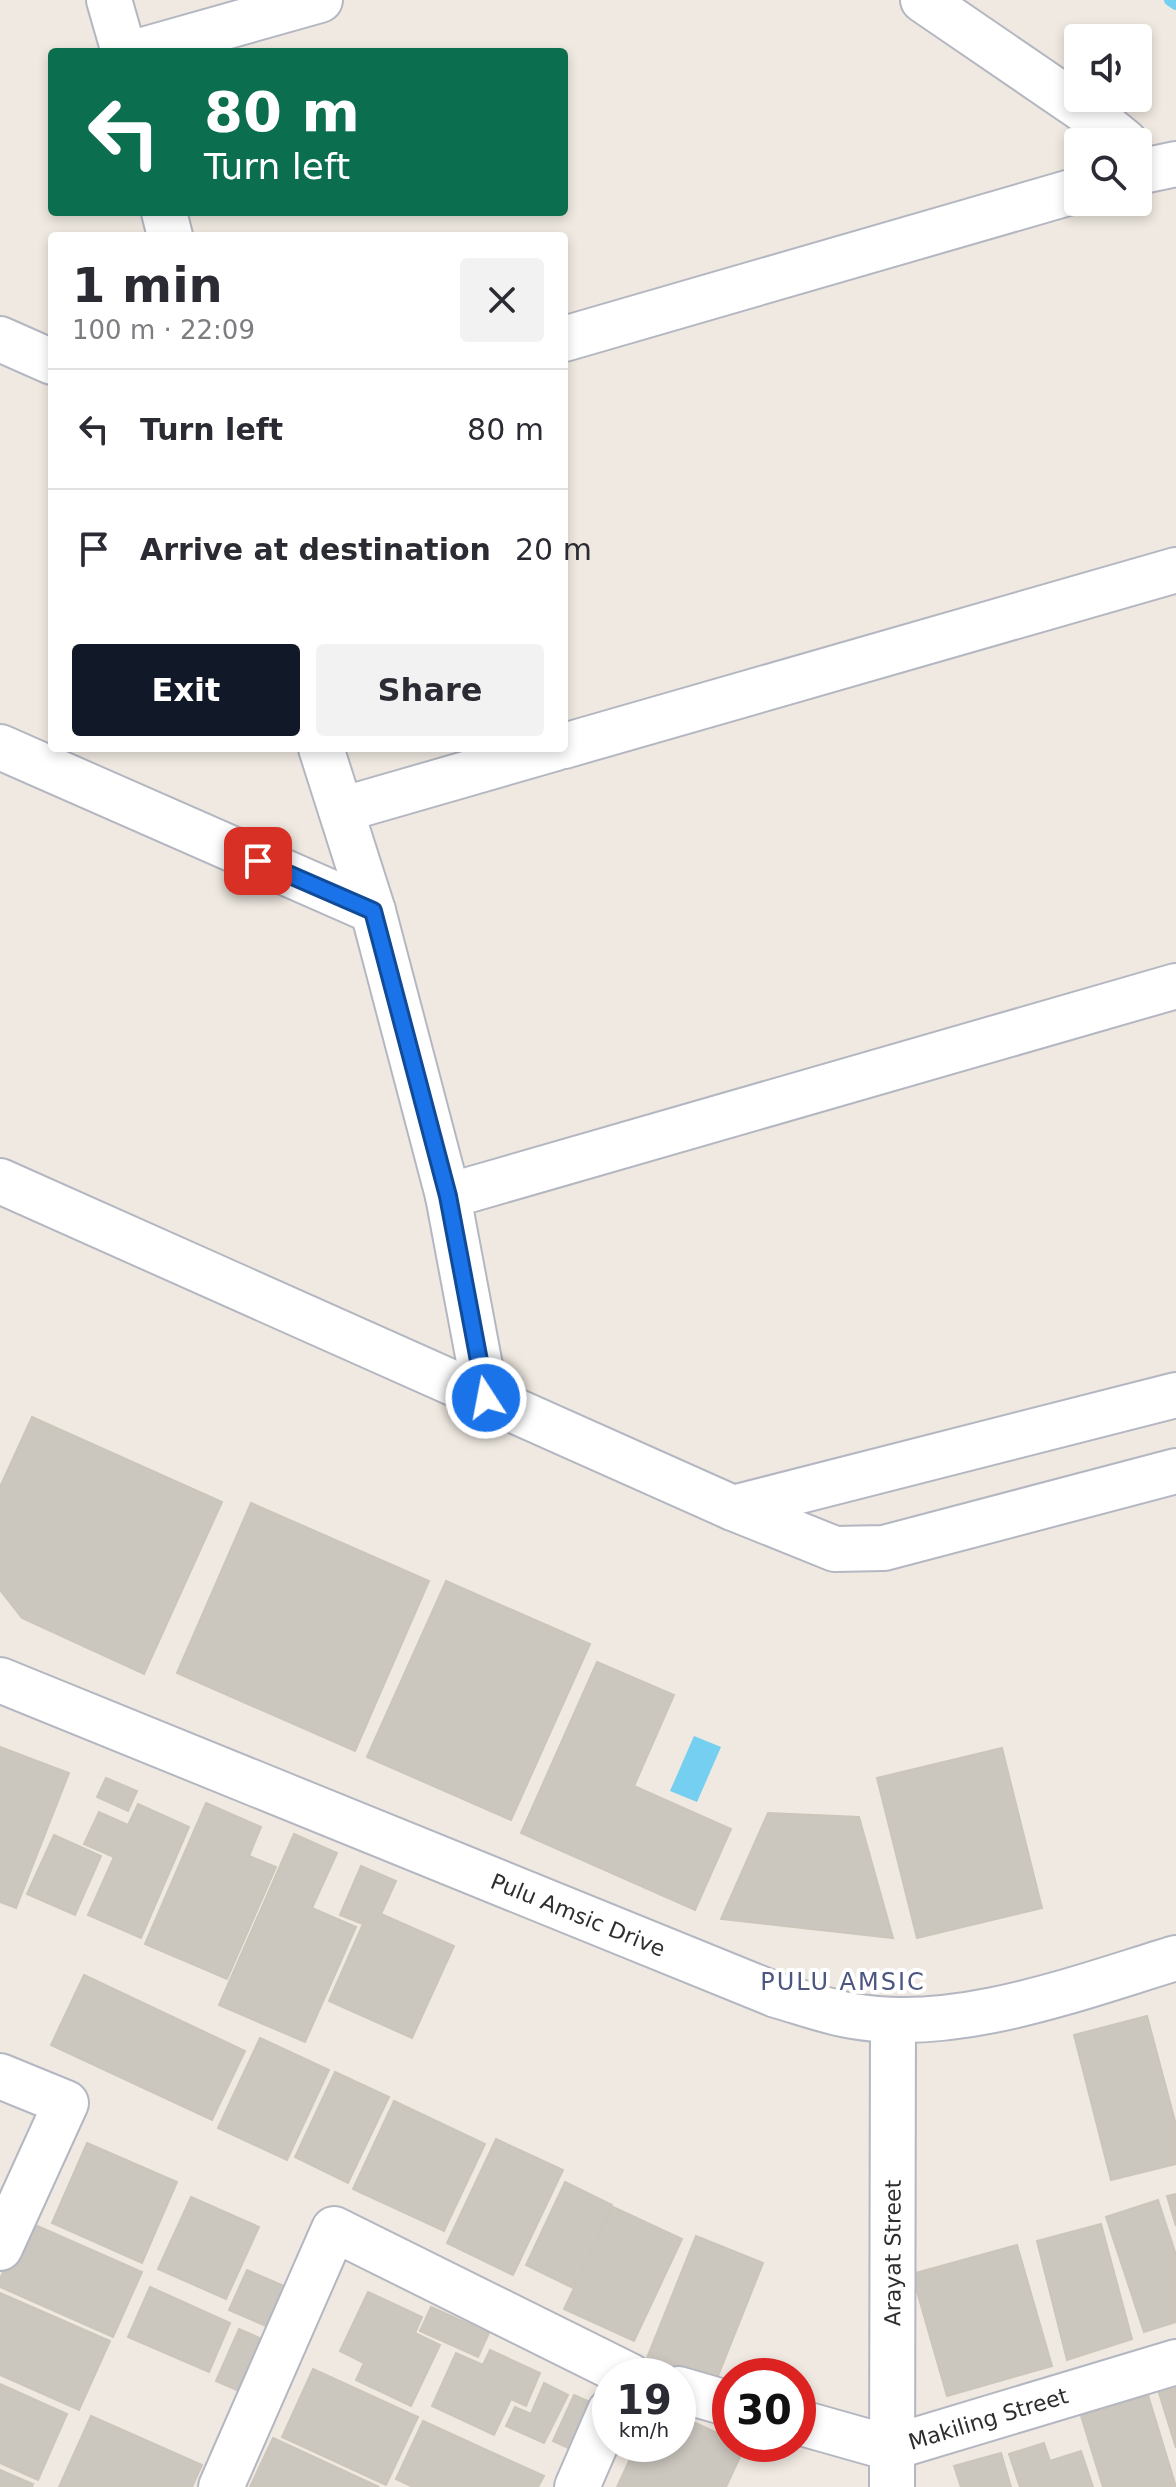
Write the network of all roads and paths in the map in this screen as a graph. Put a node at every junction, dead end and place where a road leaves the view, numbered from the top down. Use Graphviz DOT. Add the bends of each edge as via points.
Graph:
graph roads {
  1 [pos="109,0"];
  2 [pos="320,0"];
  3 [pos="923,0"];
  4 [pos="123,48"];
  5 [pos="150,48"];
  6 [pos="1108,128"];
  7 [pos="1064,194"];
  8 [pos="568,338"];
  9 [pos="0,339"];
  10 [pos="48,360"];
  11 [pos="1176,570"];
  12 [pos="568,745"];
  13 [pos="0,747"];
  14 [pos="322,752"];
  15 [pos="542,752"];
  16 [pos="341,810"];
  17 [pos="373,911"];
  18 [pos="1176,986"];
  19 [pos="0,1181"];
  20 [pos="448,1196"];
  21 [pos="1176,1395"];
  22 [pos="486,1398"];
  23 [pos="1176,1471"];
  24 [pos="733,1508"];
  25 [pos="0,1680"];
  26 [pos="1176,1958"];
  27 [pos="893,2020"];
  28 [pos="0,2076"];
  29 [pos="0,2248"];
  30 [pos="592,2358"];
  31 [pos="1176,2362"];
  32 [pos="816,2431"];
  33 [pos="592,2452"];
  34 [pos="891,2467"];
  35 [pos="221,2487"];
  36 [pos="577,2487"];
  1 -- 4 [label="street"];
  2 -- 5 [label="street"];
  3 -- 6 [label="street"];
  7 -- 8 [label="street"];
  9 -- 10 [label="street"];
  11 -- 12 [label="street"];
  13 -- 17 [label="street"];
  14 -- 16 [label="street"];
  15 -- 16 [label="street"];
  16 -- 17 [label="street"];
  17 -- 20 [label="street"];
  18 -- 20 [label="street"];
  19 -- 22 [label="street"];
  20 -- 22 [label="street"];
  21 -- 24 [label="street"];
  22 -- 24 [label="street"];
  23 -- 24 [label="street" via="884,1548 835,1549"];
  25 -- 27 [label="street, Pulu Amsic Drive" via="776,1995 852,2016"];
  26 -- 27 [label="street, Pulu Amsic Drive" via="1033,2002"];
  27 -- 34 [label="street, Arayat Street"];
  28 -- 29 [label="street" via="66,2103"];
  30 -- 35 [label="street" via="334,2229"];
  31 -- 34 [label="street, Makiling Street"];
  32 -- 34 [label="street, Makiling Street"];
  33 -- 36 [label="street"];
}
